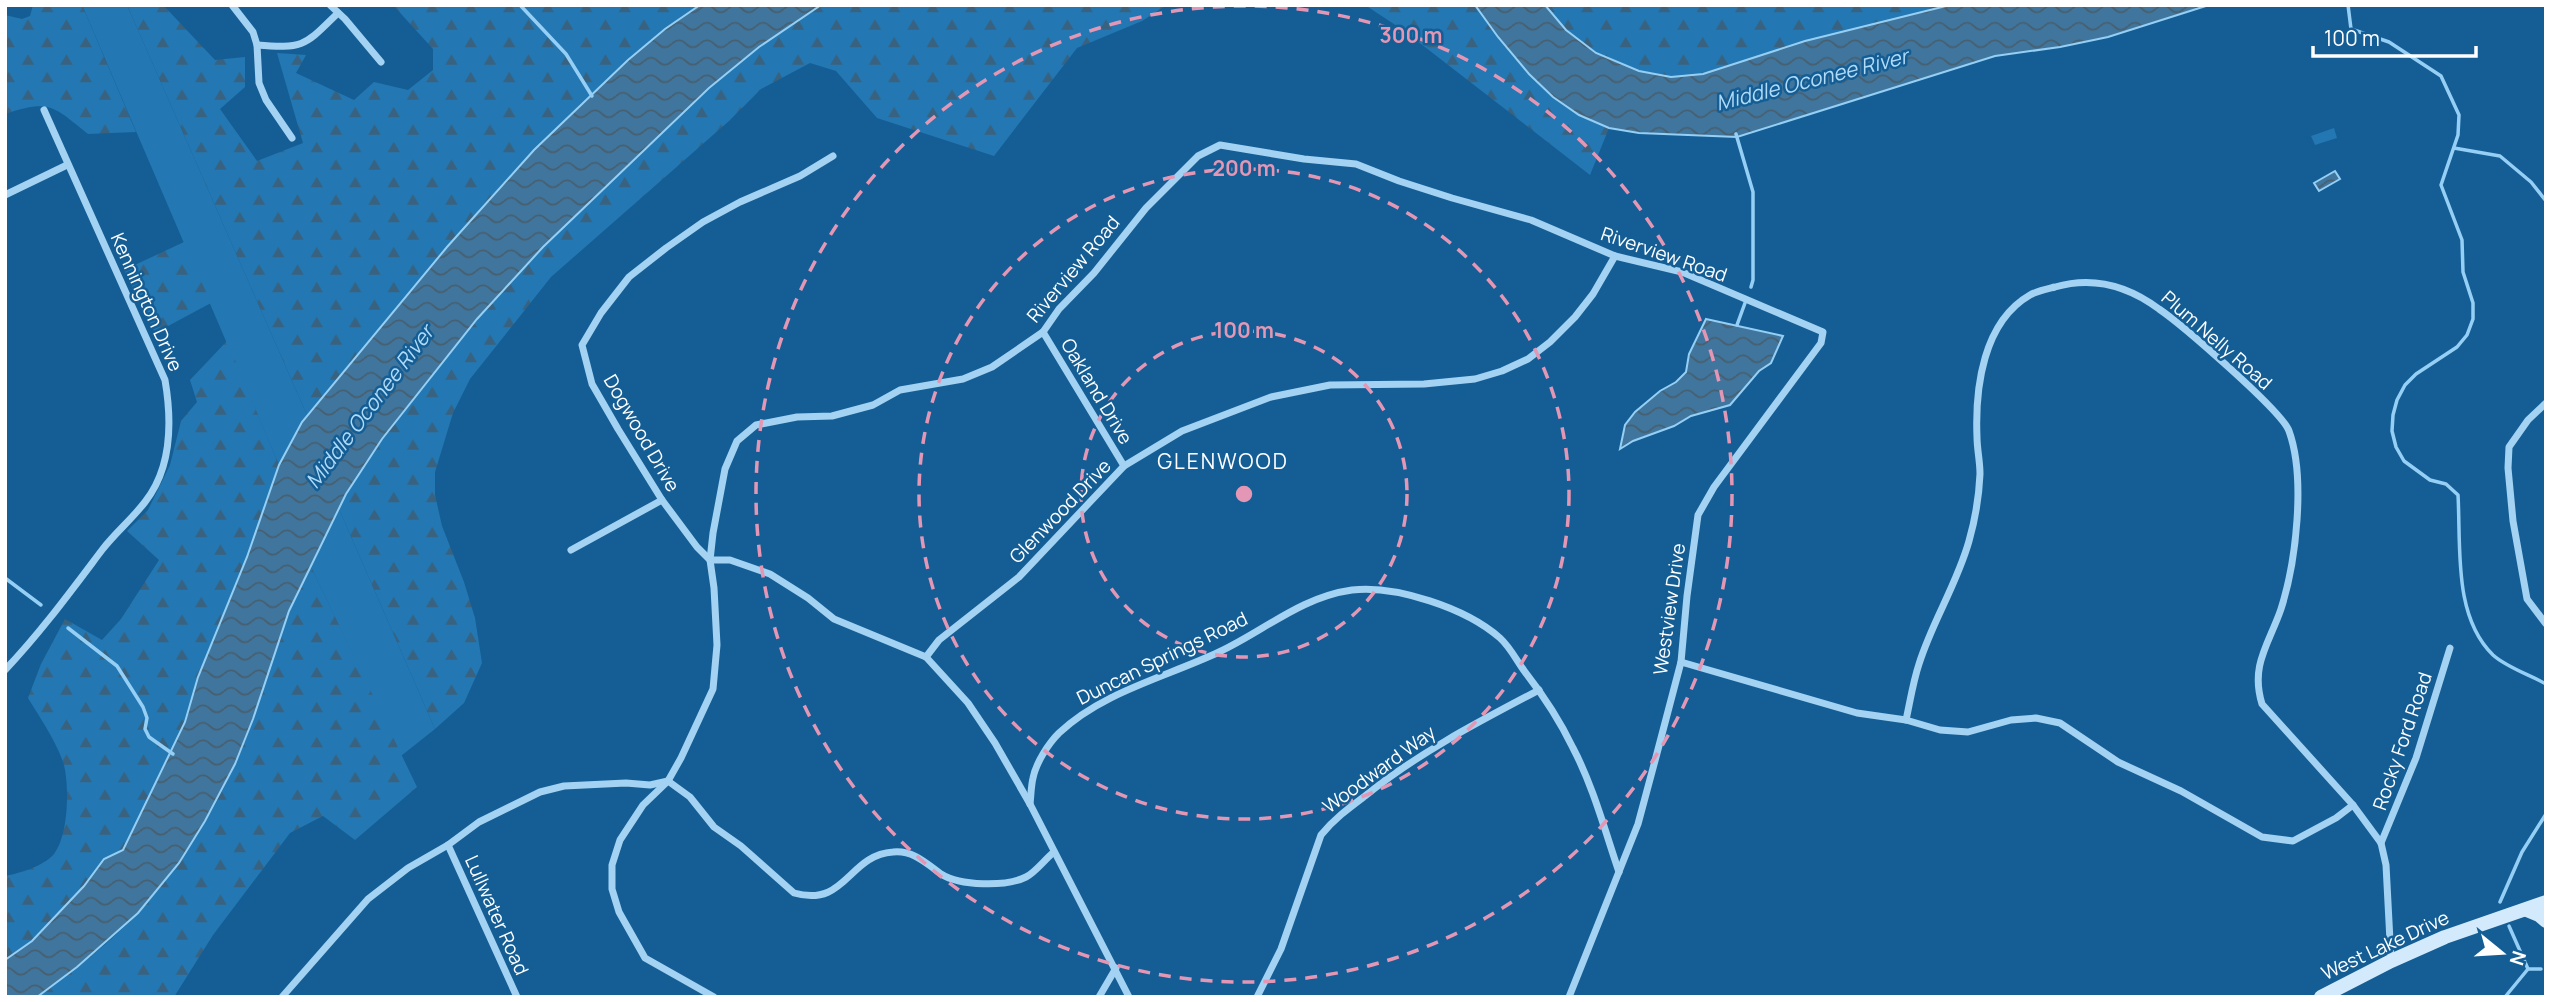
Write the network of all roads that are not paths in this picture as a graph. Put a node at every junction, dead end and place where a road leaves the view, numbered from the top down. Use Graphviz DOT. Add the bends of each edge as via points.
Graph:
graph roads {
  1 [pos="232,5"];
  2 [pos="330,5"];
  3 [pos="338,13"];
  4 [pos="257,45"];
  5 [pos="381,62"];
  6 [pos="44,110"];
  7 [pos="292,138"];
  8 [pos="833,156"];
  9 [pos="67,165"];
  10 [pos="5,195"];
  11 [pos="1615,256"];
  12 [pos="1043,332"];
  13 [pos="1823,332"];
  14 [pos="2546,403"];
  15 [pos="1124,466"];
  16 [pos="662,500"];
  17 [pos="571,550"];
  18 [pos="710,560"];
  19 [pos="2546,624"];
  20 [pos="2450,648"];
  21 [pos="926,657"];
  22 [pos="1681,662"];
  23 [pos="5,670"];
  24 [pos="1539,690"];
  25 [pos="1906,720"];
  26 [pos="668,781"];
  27 [pos="1030,804"];
  28 [pos="2353,805"];
  29 [pos="2381,843"];
  30 [pos="448,845"];
  31 [pos="1054,852"];
  32 [pos="1619,872"];
  33 [pos="2546,902"];
  34 [pos="2527,910"];
  35 [pos="2546,921"];
  36 [pos="2391,961"];
  37 [pos="1116,968"];
  38 [pos="282,997"];
  39 [pos="517,997"];
  40 [pos="714,997"];
  41 [pos="1099,997"];
  42 [pos="1129,997"];
  43 [pos="1257,997"];
  44 [pos="1569,997"];
  45 [pos="2321,997"];
  1 -- 4 [label="street"];
  2 -- 3 [label="street"];
  3 -- 4 [label="street" via="299,46"];
  3 -- 5 [label="street"];
  4 -- 7 [label="street" via="259,83"];
  6 -- 9 [label="street, Kennington Drive"];
  8 -- 16 [label="street, Dogwood Drive" via="703,222 666,248 629,277 582,345 592,384"];
  9 -- 10 [label="street"];
  9 -- 23 [label="street, Kennington Drive" via="165,380 171,425 166,457 146,501"];
  11 -- 12 [label="street, Riverview Road" via="1531,220 1356,164 1220,145 1198,156 1146,208"];
  11 -- 13 [label="street, Riverview Road" via="1682,272"];
  11 -- 15 [label="street, Glenwood Drive" via="1575,317 1528,359 1502,371 1475,379 1330,385 1271,397 1182,431"];
  12 -- 15 [label="street, Oakland Drive"];
  12 -- 18 [label="street, Riverview Road" via="992,367 963,379 900,390 873,405 832,416 756,425 737,441 725,469"];
  13 -- 22 [label="street, Westview Drive" via="1821,343 1714,487 1699,515"];
  14 -- 19 [label="street" via="2509,447 2508,468 2527,599"];
  15 -- 21 [label="street, Glenwood Drive" via="1019,577 939,640"];
  16 -- 17 [label="street"];
  16 -- 18 [label="street, Dogwood Drive"];
  18 -- 21 [label="street" via="730,560 770,574 834,619"];
  18 -- 26 [label="street, Riverview Road" via="717,645 713,689"];
  20 -- 29 [label="street, Rocky Ford Road" via="2416,758"];
  21 -- 27 [label="street" via="968,703"];
  22 -- 25 [label="street" via="1857,713"];
  22 -- 32 [label="street, Westview Drive" via="1638,824"];
  24 -- 27 [label="street, Duncan Springs Road" via="1500,638 1464,615 1405,594 1351,590 1314,600 1221,652 1081,714 1043,755 1032,779"];
  24 -- 32 [label="street, Duncan Springs Road" via="1573,748"];
  24 -- 43 [label="street, Woodward Way" via="1457,733 1331,822 1321,835 1281,949"];
  25 -- 28 [label="street" via="1968,732 2011,720 2036,718 2060,723 2118,762 2262,837 2293,841"];
  25 -- 28 [label="street, Plum Nelly Road" via="1919,663 1969,543 1980,473 1976,434 1980,387 1994,332 2009,311 2031,294 2083,282 2110,284 2161,310 2288,427 2298,479 2291,566 2256,685 2262,704"];
  26 -- 30 [label="street" via="565,786 540,792 479,822"];
  26 -- 31 [label="street" via="690,797 714,827 794,893 804,896 822,896 834,890 871,859 892,852 911,854 944,876 978,885 1025,877"];
  26 -- 40 [label="street, Riverview Road" via="643,805 620,840 612,865 612,889 645,958"];
  27 -- 31 [label="street"];
  28 -- 29 [label="street, Plum Nelly Road"];
  29 -- 36 [label="street, Plum Nelly Road"];
  30 -- 38 [label="street" via="368,899"];
  30 -- 39 [label="street, Lullwater Road"];
  31 -- 37 [label="street"];
  32 -- 44 [label="street, Westview Drive"];
  33 -- 34 [label="main road, West Lake Drive"];
  34 -- 35 [label="main road"];
  34 -- 36 [label="main road, West Lake Drive" via="2445,937"];
  36 -- 45 [label="main road, West Lake Drive"];
  37 -- 41 [label="street"];
  37 -- 42 [label="street"];
}
